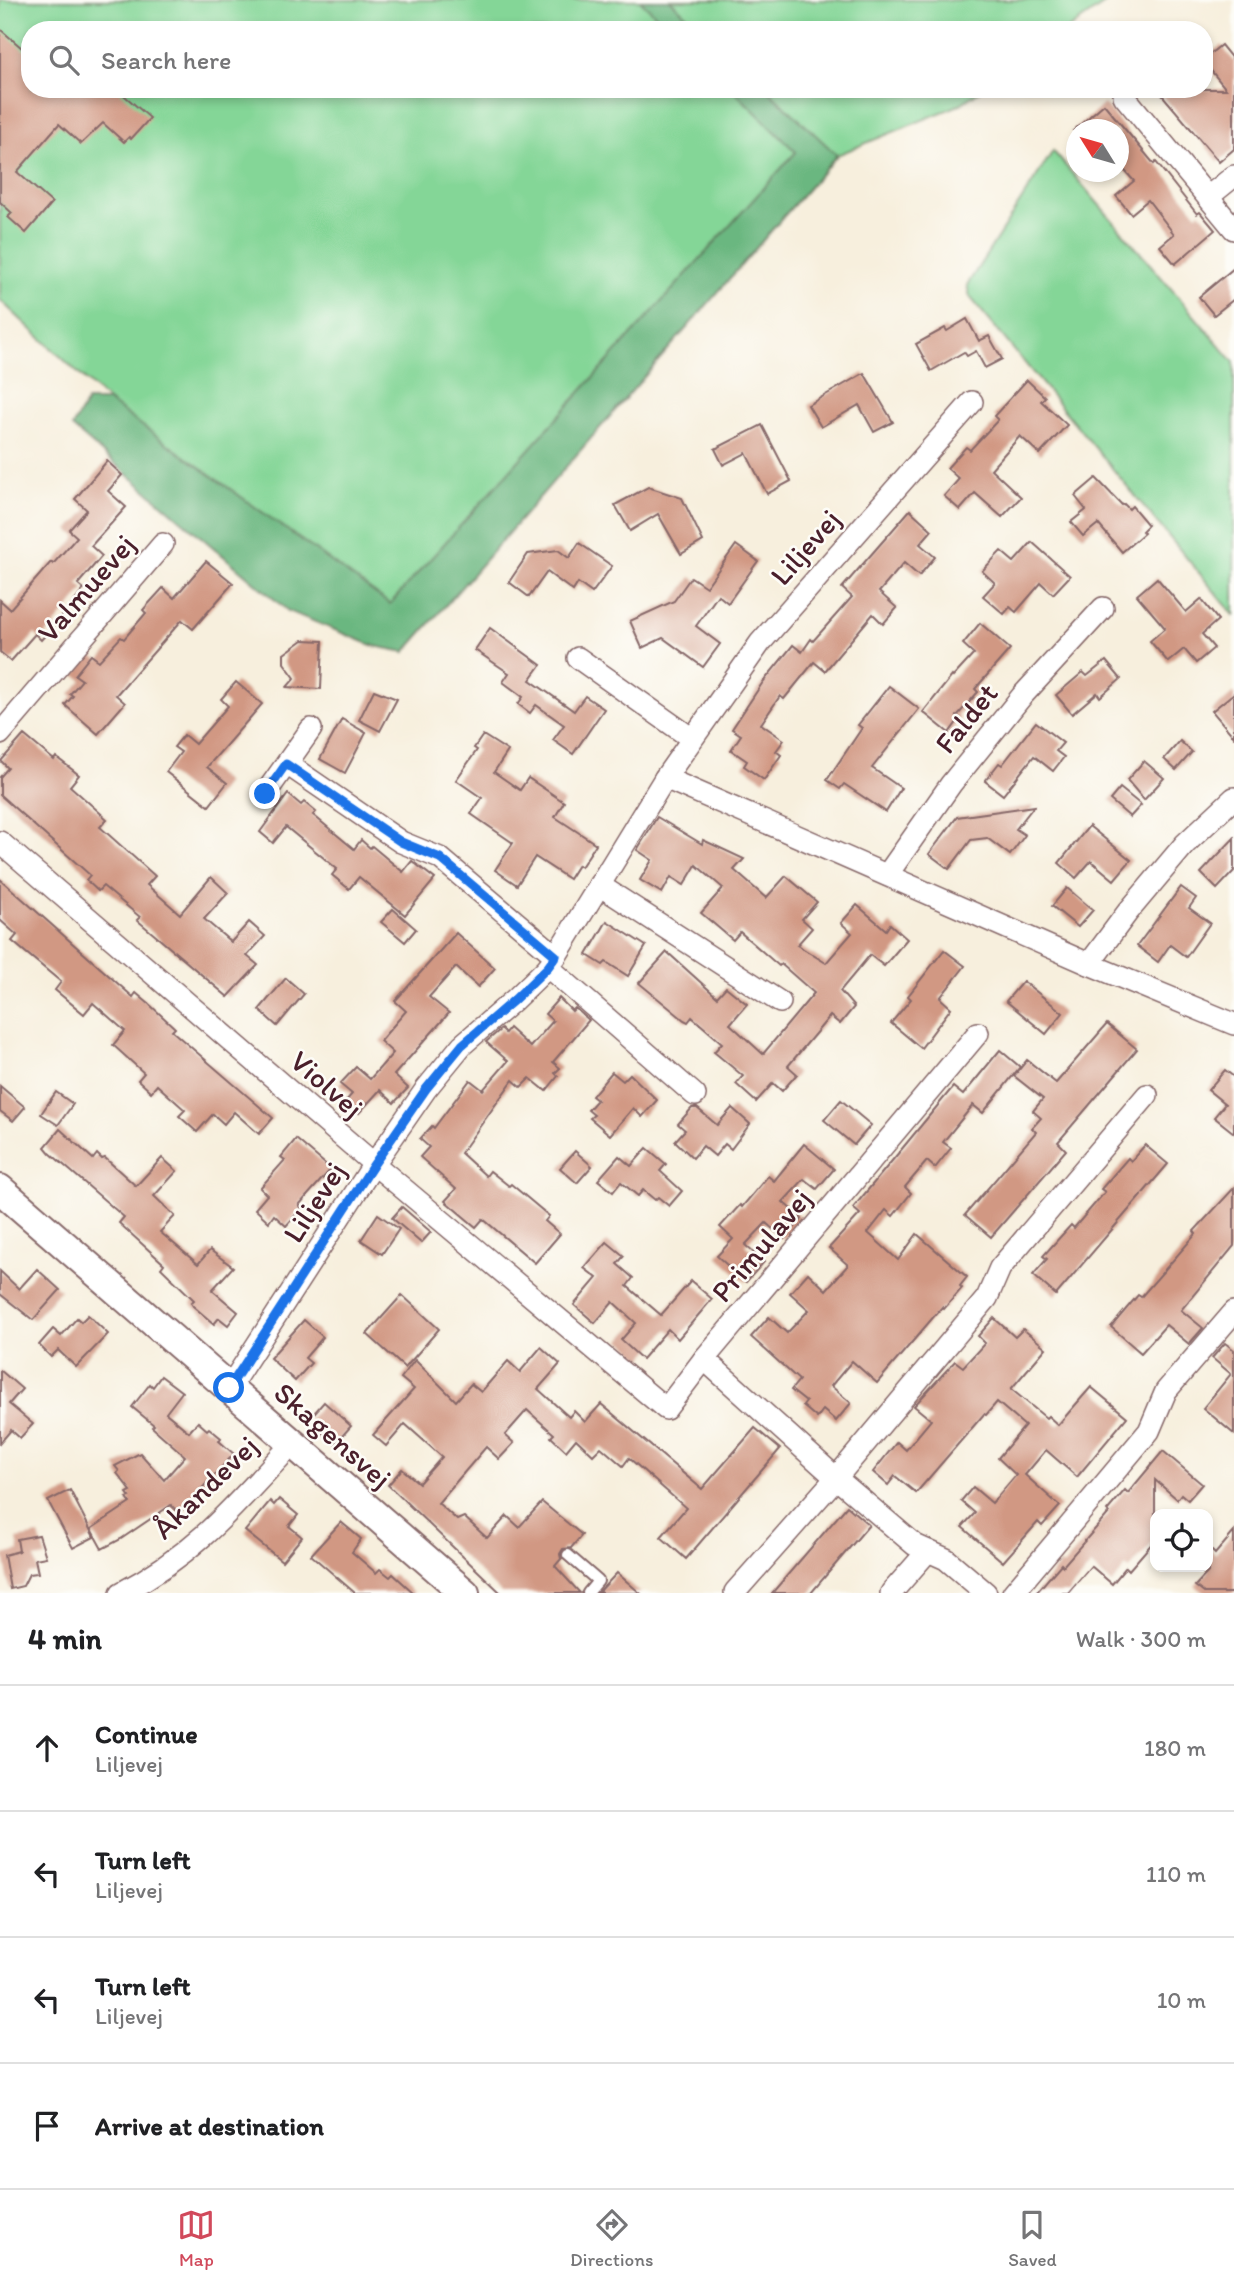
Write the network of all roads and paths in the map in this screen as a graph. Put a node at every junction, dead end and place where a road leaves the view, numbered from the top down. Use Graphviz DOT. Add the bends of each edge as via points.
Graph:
graph roads {
  1 [pos="1126,98"];
  2 [pos="1234,176"];
  3 [pos="1208,197"];
  4 [pos="1234,229"];
  5 [pos="972,402"];
  6 [pos="163,544"];
  7 [pos="1103,608"];
  8 [pos="578,658"];
  9 [pos="311,729"];
  10 [pos="0,734"];
  11 [pos="691,738"];
  12 [pos="286,764"];
  13 [pos="665,778"];
  14 [pos="265,794"];
  15 [pos="1234,798"];
  16 [pos="0,842"];
  17 [pos="887,875"];
  18 [pos="599,885"];
  19 [pos="552,962"];
  20 [pos="1089,964"];
  21 [pos="780,1002"];
  22 [pos="1234,1024"];
  23 [pos="978,1033"];
  24 [pos="695,1095"];
  25 [pos="1147,1095"];
  26 [pos="374,1164"];
  27 [pos="0,1189"];
  28 [pos="1234,1312"];
  29 [pos="704,1359"];
  30 [pos="229,1388"];
  31 [pos="293,1443"];
  32 [pos="836,1478"];
  33 [pos="928,1551"];
  34 [pos="568,1555"];
  35 [pos="735,1592"];
  36 [pos="121,1593"];
  37 [pos="465,1593"];
  38 [pos="588,1593"];
  39 [pos="891,1593"];
  40 [pos="986,1593"];
  41 [pos="1013,1593"];
  1 -- 3 [label="street"];
  2 -- 3 [label="street"];
  3 -- 4 [label="street"];
  5 -- 11 [label="street, Liljevej" via="760,643"];
  6 -- 10 [label="street, Valmuevej"];
  7 -- 17 [label="street, Faldet" via="1022,696 951,784"];
  8 -- 11 [label="street"];
  9 -- 12 [label="street"];
  11 -- 13 [label="street, Liljevej"];
  12 -- 14 [label="street"];
  12 -- 19 [label="street" via="401,842 440,858"];
  13 -- 17 [label="street"];
  13 -- 18 [label="street, Liljevej"];
  15 -- 20 [label="street" via="1185,844"];
  16 -- 26 [label="street, Violvej"];
  17 -- 20 [label="street"];
  18 -- 19 [label="street, Liljevej"];
  18 -- 21 [label="street"];
  19 -- 24 [label="street"];
  19 -- 26 [label="street, Liljevej" via="462,1045"];
  20 -- 22 [label="street"];
  23 -- 29 [label="street, Primulavej"];
  25 -- 32 [label="street" via="1000,1268 987,1298"];
  26 -- 29 [label="street, Violvej" via="666,1409"];
  26 -- 30 [label="street, Liljevej"];
  27 -- 30 [label="street, Skagensvej"];
  28 -- 41 [label="street" via="1166,1391 1149,1431"];
  29 -- 32 [label="street"];
  30 -- 31 [label="street, Skagensvej"];
  31 -- 36 [label="street, Åkandevej" via="185,1554"];
  31 -- 37 [label="street, Skagensvej"];
  32 -- 33 [label="street"];
  32 -- 35 [label="street"];
  33 -- 39 [label="street"];
  33 -- 40 [label="street" via="946,1559"];
  34 -- 38 [label="lane" via="598,1581"];
}
